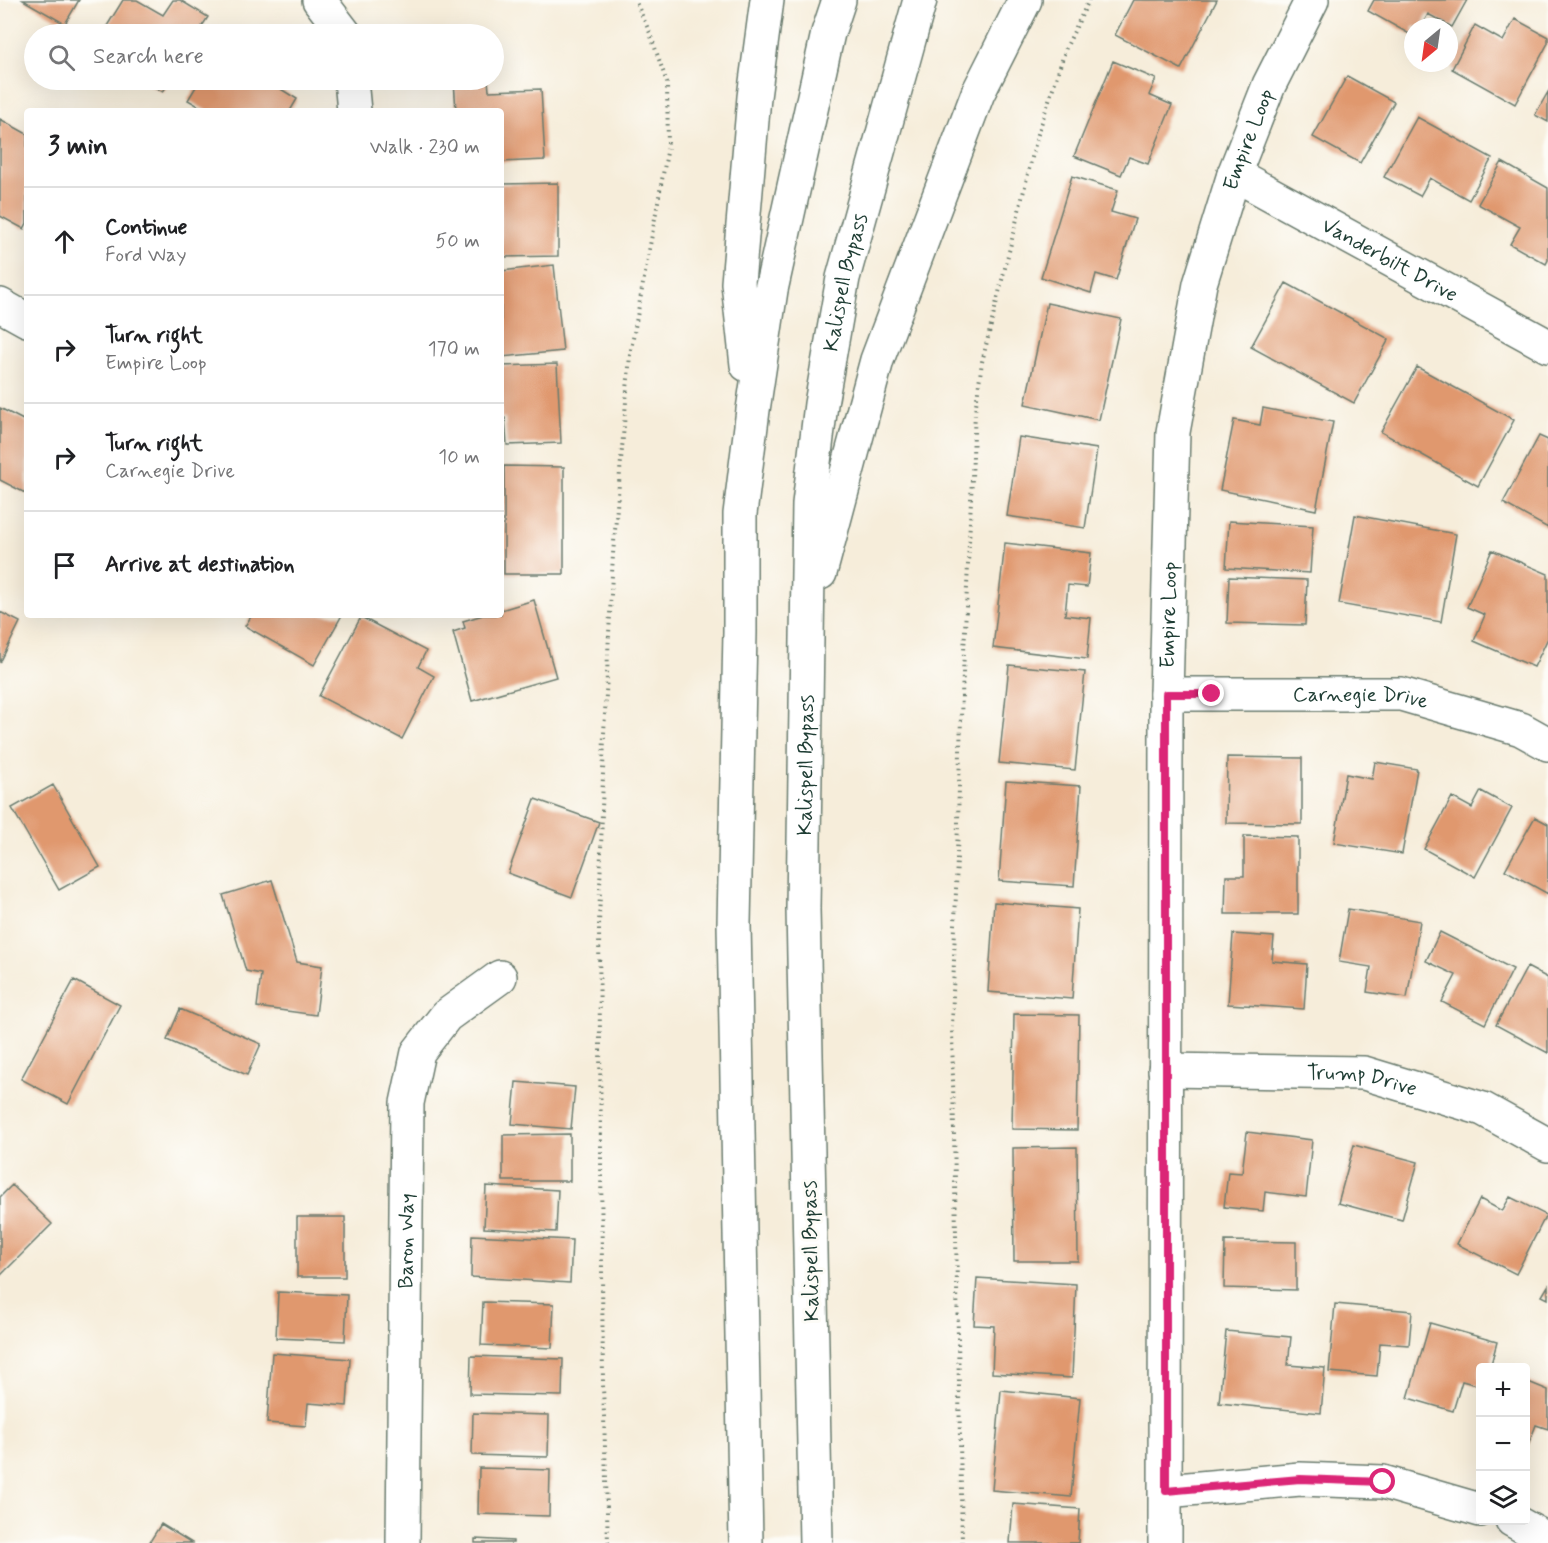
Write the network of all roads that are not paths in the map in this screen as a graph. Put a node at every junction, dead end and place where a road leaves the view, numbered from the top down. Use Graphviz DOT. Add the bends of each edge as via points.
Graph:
graph roads {
  1 [pos="319,0"];
  2 [pos="766,0"];
  3 [pos="839,0"];
  4 [pos="920,0"];
  5 [pos="1025,0"];
  6 [pos="1312,0"];
  7 [pos="337,24"];
  8 [pos="352,90"];
  9 [pos="354,108"];
  10 [pos="1234,174"];
  11 [pos="0,305"];
  12 [pos="24,318"];
  13 [pos="1548,346"];
  14 [pos="753,410"];
  15 [pos="808,618"];
  16 [pos="1166,694"];
  17 [pos="1548,744"];
  18 [pos="500,977"];
  19 [pos="1165,1070"];
  20 [pos="1548,1144"];
  21 [pos="1166,1491"];
  22 [pos="1476,1509"];
  23 [pos="1520,1525"];
  24 [pos="1548,1540"];
  25 [pos="403,1543"];
  26 [pos="746,1543"];
  27 [pos="816,1543"];
  28 [pos="1165,1543"];
  1 -- 7 [label="main road"];
  2 -- 14 [label="main road" via="738,283"];
  3 -- 14 [label="main road" via="828,33 771,290"];
  4 -- 15 [label="main road, Kalispell Bypass" via="843,278 821,404 809,504"];
  5 -- 15 [label="main road" via="978,93 877,360"];
  6 -- 10 [label="main road, Empire Loop" via="1269,85"];
  8 -- 9 [label="main road"];
  10 -- 13 [label="main road, Vanderbilt Drive"];
  10 -- 16 [label="main road, Empire Loop" via="1200,284 1173,432"];
  11 -- 12 [label="main road"];
  14 -- 26 [label="main road" via="740,514 734,924"];
  15 -- 27 [label="main road, Kalispell Bypass" via="803,909"];
  16 -- 17 [label="main road, Carnegie Drive" via="1401,694 1521,729"];
  16 -- 19 [label="main road, Empire Loop"];
  18 -- 25 [label="main road, Baron Way" via="446,1016 418,1052 407,1103"];
  19 -- 20 [label="main road, Trump Drive" via="1364,1073 1483,1109"];
  19 -- 21 [label="main road, Empire Loop"];
  21 -- 22 [label="main road" via="1300,1479 1383,1482"];
  21 -- 28 [label="main road, Empire Loop"];
  23 -- 24 [label="main road"];
}
